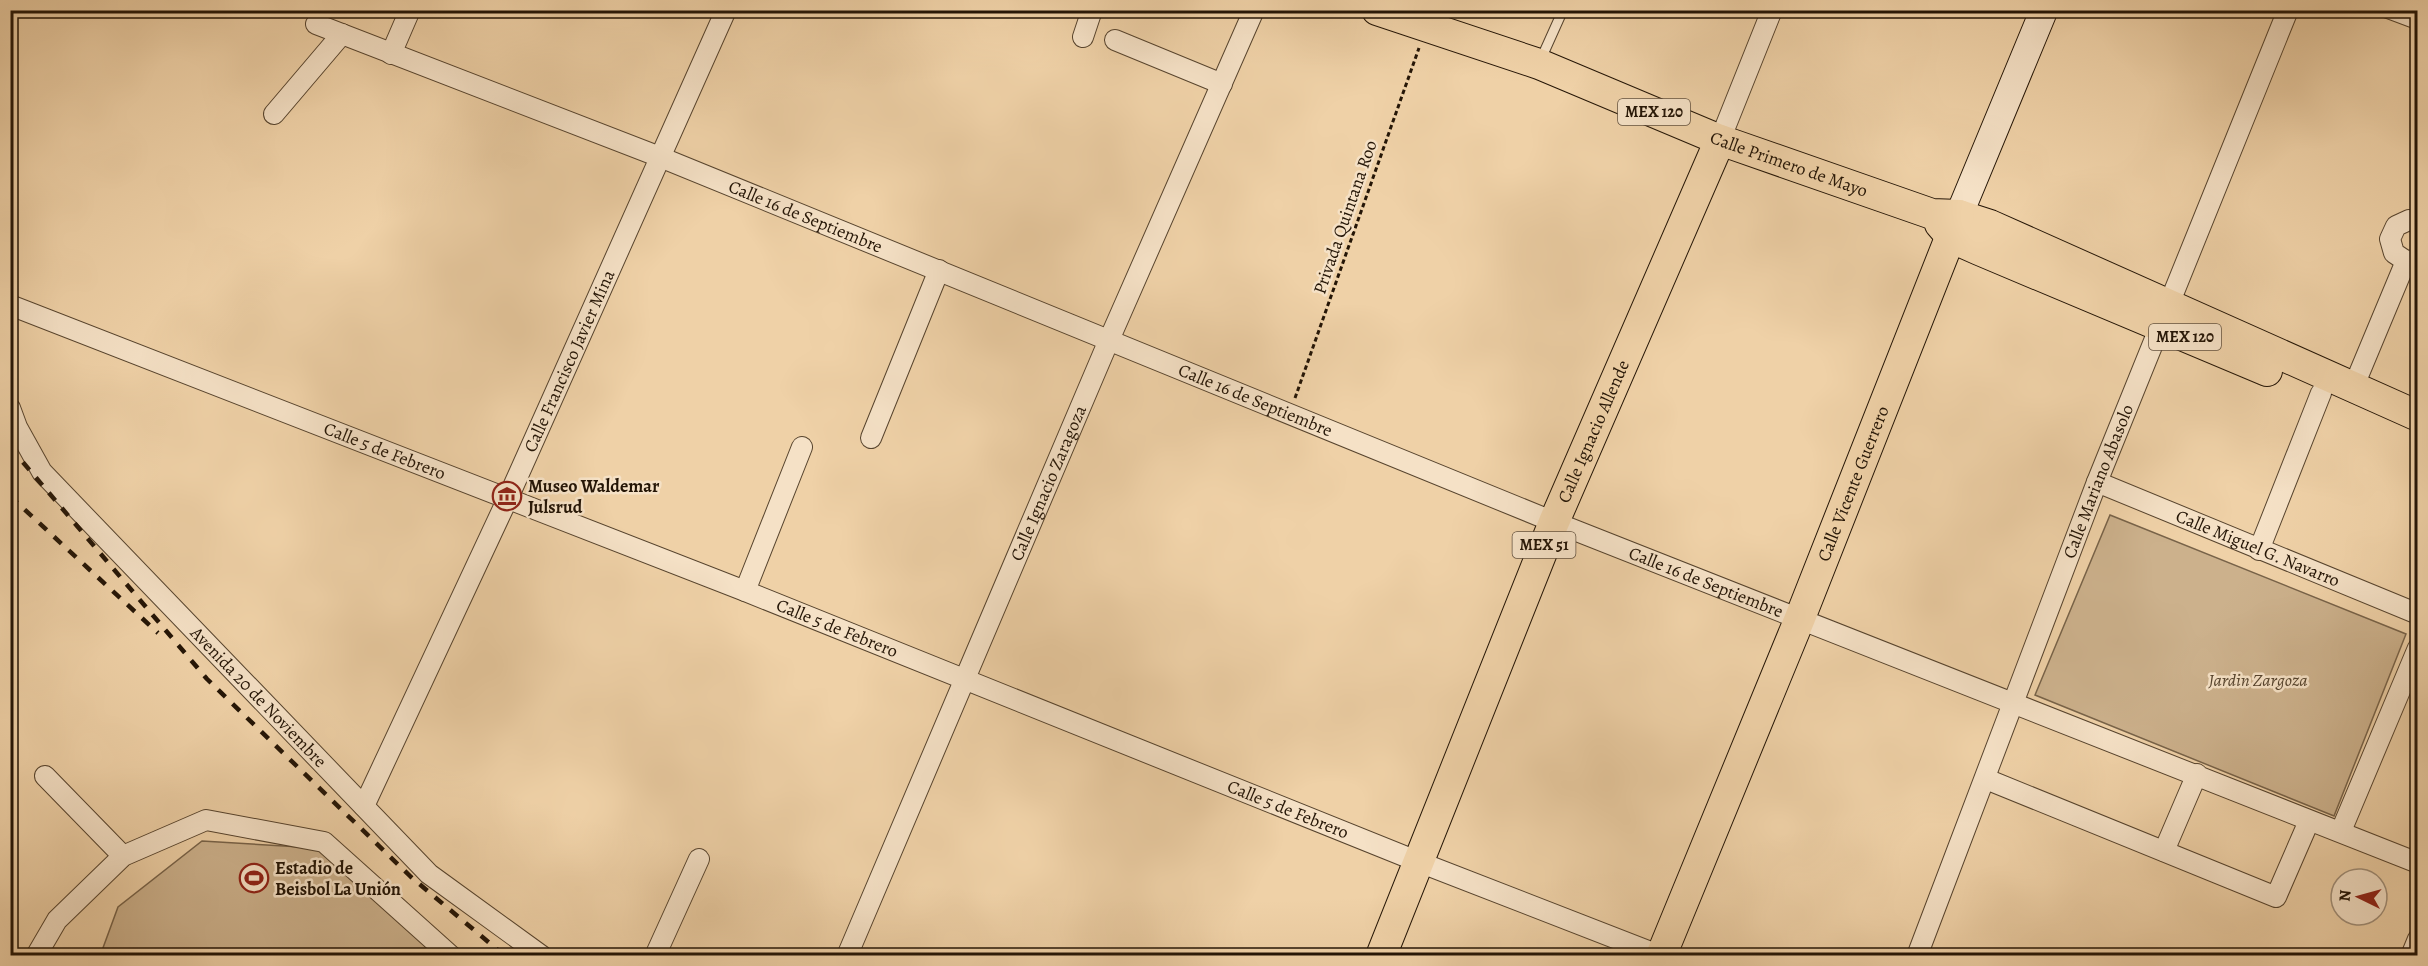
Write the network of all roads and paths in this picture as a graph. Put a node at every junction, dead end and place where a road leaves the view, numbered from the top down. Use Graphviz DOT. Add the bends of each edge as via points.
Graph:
graph roads {
  1 [pos="410,10"];
  2 [pos="726,10"];
  3 [pos="1092,10"];
  4 [pos="1254,10"];
  5 [pos="1377,10"];
  6 [pos="1563,10"];
  7 [pos="1772,10"];
  8 [pos="2044,10"];
  9 [pos="2288,10"];
  10 [pos="2378,10"];
  11 [pos="316,24"];
  12 [pos="2418,25"];
  13 [pos="1426,29"];
  14 [pos="342,34"];
  15 [pos="1083,37"];
  16 [pos="1114,40"];
  17 [pos="391,54"];
  18 [pos="1539,64"];
  19 [pos="1221,84"];
  20 [pos="274,114"];
  21 [pos="1720,140"];
  22 [pos="660,157"];
  23 [pos="1948,222"];
  24 [pos="2418,222"];
  25 [pos="2412,261"];
  26 [pos="939,270"];
  27 [pos="10,305"];
  28 [pos="2165,316"];
  29 [pos="1108,340"];
  30 [pos="2353,388"];
  31 [pos="2321,393"];
  32 [pos="10,408"];
  33 [pos="1290,414"];
  34 [pos="2418,416"];
  35 [pos="871,438"];
  36 [pos="2418,438"];
  37 [pos="802,447"];
  38 [pos="2097,482"];
  39 [pos="508,498"];
  40 [pos="1554,522"];
  41 [pos="2259,550"];
  42 [pos="745,591"];
  43 [pos="2418,614"];
  44 [pos="1800,618"];
  45 [pos="2418,648"];
  46 [pos="966,680"];
  47 [pos="2015,703"];
  48 [pos="2197,774"];
  49 [pos="45,776"];
  50 [pos="1986,779"];
  51 [pos="364,806"];
  52 [pos="2309,820"];
  53 [pos="2341,831"];
  54 [pos="2164,851"];
  55 [pos="123,856"];
  56 [pos="699,859"];
  57 [pos="1419,861"];
  58 [pos="2418,863"];
  59 [pos="2418,939"];
  60 [pos="36,956"];
  61 [pos="451,956"];
  62 [pos="542,956"];
  63 [pos="655,956"];
  64 [pos="847,956"];
  65 [pos="1381,956"];
  66 [pos="1661,956"];
  67 [pos="1917,956"];
  68 [pos="2411,956"];
  1 -- 17 [label="street"];
  2 -- 22 [label="street, Calle Francisco Javier Mina"];
  3 -- 15 [label="street"];
  4 -- 19 [label="street, Calle Ignacio Zaragoza"];
  5 -- 13 [label="main road, Calle Primero de Mayo / MEX 120"];
  6 -- 18 [label="lane"];
  7 -- 21 [label="street, Calle Ignacio Allende"];
  8 -- 23 [label="street, Calle Vicente Guerrero"];
  9 -- 28 [label="street, Calle Mariano Abasolo"];
  10 -- 12 [label="lane"];
  11 -- 14 [label="street, Calle 16 de Septiembre"];
  13 -- 18 [label="main road, Calle Primero de Mayo / MEX 120"];
  13 -- 33 [label="path, Privada Quintana Roo"];
  14 -- 17 [label="street, Calle 16 de Septiembre"];
  14 -- 20 [label="street"];
  16 -- 19 [label="street"];
  17 -- 22 [label="street, Calle 16 de Septiembre"];
  18 -- 21 [label="main road, Calle Primero de Mayo / MEX 120"];
  19 -- 29 [label="street, Calle Ignacio Zaragoza"];
  21 -- 23 [label="main road, Calle Primero de Mayo / MEX 120"];
  21 -- 40 [label="main road, Calle Ignacio Allende / MEX 51"];
  22 -- 26 [label="street, Calle 16 de Septiembre"];
  22 -- 39 [label="street, Calle Francisco Javier Mina"];
  23 -- 28 [label="main road, Calle Primero de Mayo / MEX 120"];
  23 -- 44 [label="main road, Calle Vicente Guerrero"];
  24 -- 25 [label="street" via="2409,220 2396,226 2390,239 2394,253"];
  25 -- 30 [label="street"];
  26 -- 29 [label="street, Calle 16 de Septiembre"];
  26 -- 35 [label="street"];
  27 -- 39 [label="street, Calle 5 de Febrero"];
  28 -- 30 [label="main road, Calle Primero de Mayo / MEX 120"];
  28 -- 31 [label="main road, Calle Primero de Mayo / MEX 120"];
  28 -- 38 [label="street, Calle Mariano Abasolo"];
  29 -- 33 [label="street, Calle 16 de Septiembre"];
  29 -- 46 [label="street, Calle Ignacio Zaragoza"];
  30 -- 34 [label="main road, Calle Primero de Mayo / MEX 120"];
  31 -- 36 [label="main road, Calle Primero de Mayo / MEX 120"];
  31 -- 41 [label="street"];
  32 -- 51 [label="street, Avenida 20 de Noviembre" via="42,472"];
  33 -- 40 [label="street, Calle 16 de Septiembre"];
  37 -- 42 [label="street"];
  38 -- 41 [label="street, Calle Miguel G. Navarro"];
  38 -- 47 [label="street, Calle Mariano Abasolo"];
  39 -- 42 [label="street, Calle 5 de Febrero"];
  39 -- 51 [label="street, Calle Francisco Javier Mina"];
  40 -- 44 [label="street, Calle 16 de Septiembre"];
  40 -- 57 [label="main road, Calle Ignacio Allende / MEX 51"];
  41 -- 43 [label="street, Calle Miguel G. Navarro"];
  42 -- 46 [label="street, Calle 5 de Febrero"];
  44 -- 47 [label="street, Calle 16 de Septiembre"];
  44 -- 66 [label="main road, Calle Vicente Guerrero"];
  45 -- 53 [label="street"];
  46 -- 57 [label="street, Calle 5 de Febrero"];
  46 -- 64 [label="street, Calle Ignacio Zaragoza"];
  47 -- 48 [label="street, Calle 16 de Septiembre"];
  47 -- 50 [label="street, Calle Mariano Abasolo"];
  48 -- 52 [label="street, Calle 16 de Septiembre"];
  48 -- 54 [label="street"];
  49 -- 55 [label="street"];
  50 -- 54 [label="street"];
  50 -- 67 [label="street, Calle Mariano Abasolo"];
  51 -- 62 [label="street, Avenida 20 de Noviembre" via="429,874"];
  52 -- 53 [label="street, Calle 16 de Septiembre"];
  52 -- 54 [label="street" via="2276,897"];
  53 -- 58 [label="street, Calle 16 de Septiembre"];
  55 -- 60 [label="street" via="57,920"];
  55 -- 61 [label="street" via="206,820 324,842"];
  56 -- 63 [label="street"];
  57 -- 65 [label="main road, Calle Ignacio Allende / MEX 51"];
  57 -- 66 [label="street, Calle 5 de Febrero"];
  59 -- 68 [label="street"];
}
